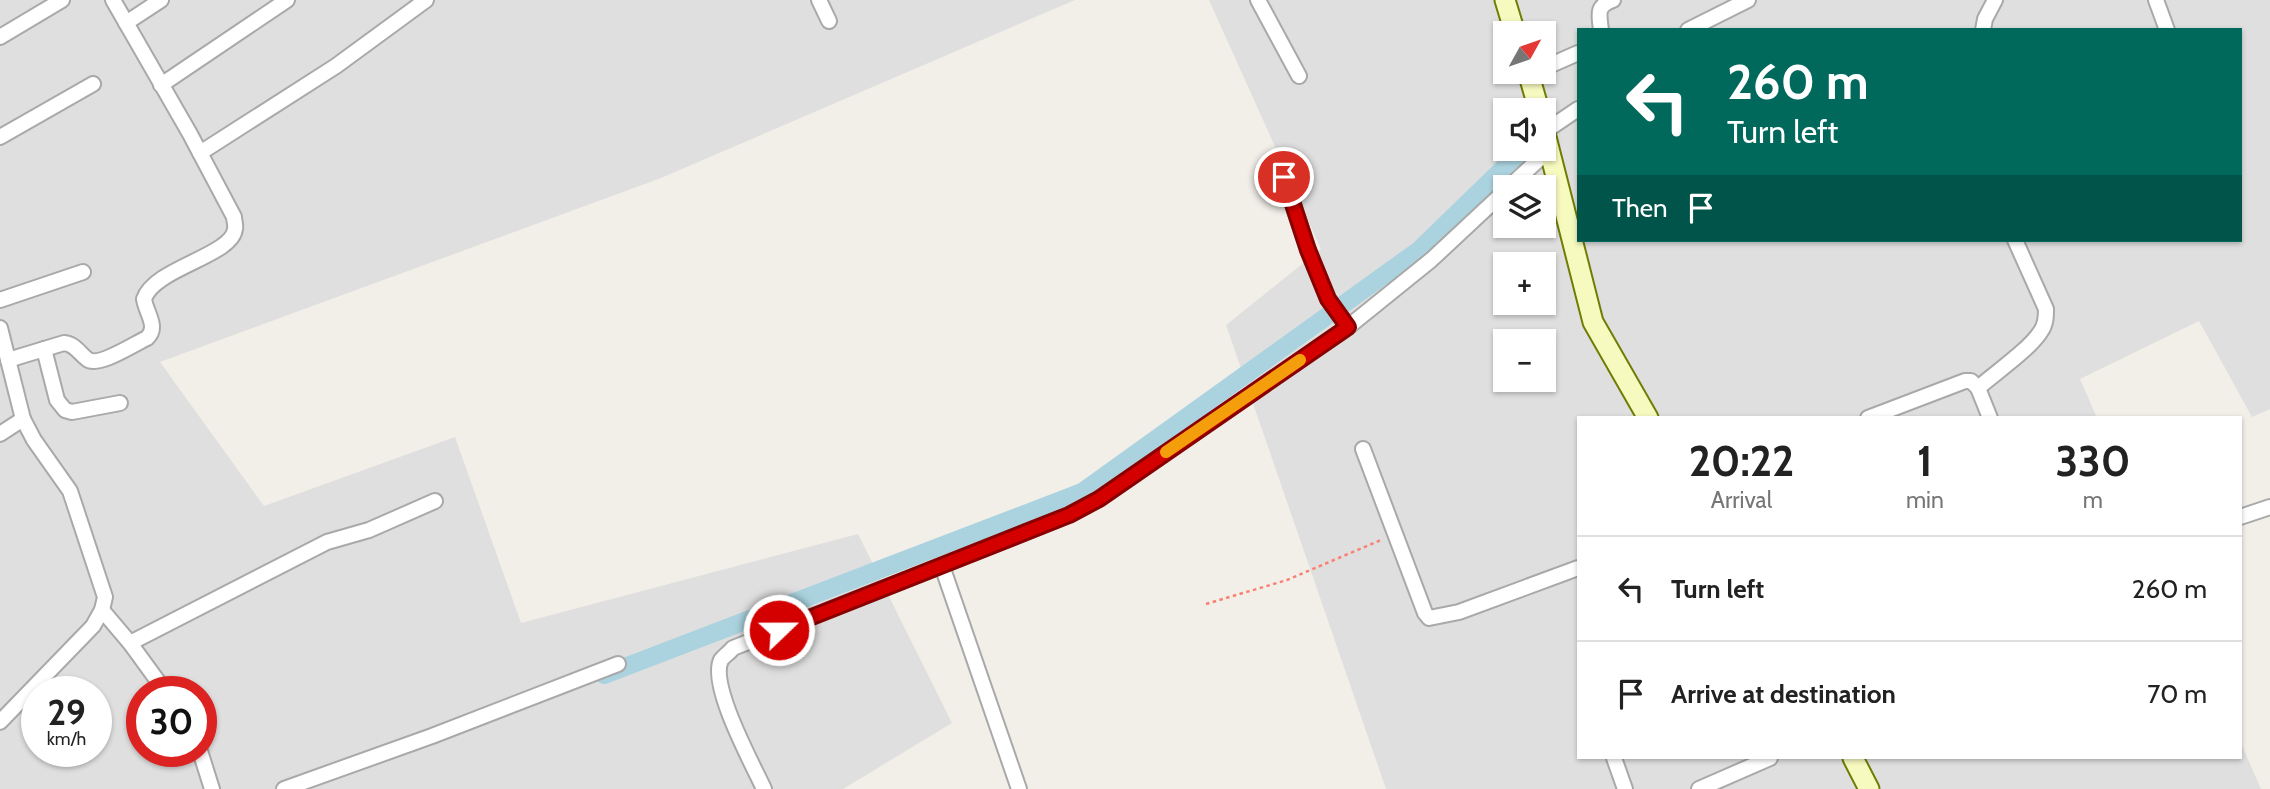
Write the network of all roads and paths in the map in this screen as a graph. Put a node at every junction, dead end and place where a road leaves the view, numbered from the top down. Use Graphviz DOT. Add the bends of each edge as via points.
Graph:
graph roads {
  1 [pos="62,0"];
  2 [pos="113,0"];
  3 [pos="161,0"];
  4 [pos="287,0"];
  5 [pos="426,0"];
  6 [pos="819,0"];
  7 [pos="1258,0"];
  8 [pos="1505,0"];
  9 [pos="1611,0"];
  10 [pos="1748,0"];
  11 [pos="1995,0"];
  12 [pos="2156,0"];
  13 [pos="829,21"];
  14 [pos="1511,21"];
  15 [pos="126,23"];
  16 [pos="1601,28"];
  17 [pos="1692,28"];
  18 [pos="1983,28"];
  19 [pos="2166,28"];
  20 [pos="0,37"];
  21 [pos="1577,53"];
  22 [pos="1556,62"];
  23 [pos="1299,76"];
  24 [pos="93,83"];
  25 [pos="162,85"];
  26 [pos="1577,110"];
  27 [pos="1556,128"];
  28 [pos="0,137"];
  29 [pos="200,153"];
  30 [pos="1552,161"];
  31 [pos="1284,177"];
  32 [pos="1493,202"];
  33 [pos="2016,242"];
  34 [pos="83,272"];
  35 [pos="0,300"];
  36 [pos="1346,325"];
  37 [pos="0,328"];
  38 [pos="44,349"];
  39 [pos="8,360"];
  40 [pos="1978,388"];
  41 [pos="120,403"];
  42 [pos="1647,416"];
  43 [pos="1879,416"];
  44 [pos="1989,416"];
  45 [pos="23,419"];
  46 [pos="0,434"];
  47 [pos="1363,449"];
  48 [pos="435,502"];
  49 [pos="2270,507"];
  50 [pos="2242,516"];
  51 [pos="1394,535"];
  52 [pos="942,566"];
  53 [pos="1577,568"];
  54 [pos="1206,604"];
  55 [pos="102,610"];
  56 [pos="131,643"];
  57 [pos="618,664"];
  58 [pos="154,676"];
  59 [pos="0,722"];
  60 [pos="1614,759"];
  61 [pos="1768,759"];
  62 [pos="1854,759"];
  63 [pos="205,767"];
  64 [pos="212,789"];
  65 [pos="284,789"];
  66 [pos="764,789"];
  67 [pos="1019,789"];
  68 [pos="1625,789"];
  69 [pos="1699,789"];
  70 [pos="1869,789"];
  1 -- 20 [label="street"];
  2 -- 15 [label="street"];
  3 -- 15 [label="street"];
  4 -- 25 [label="street"];
  5 -- 29 [label="street" via="336,66"];
  6 -- 13 [label="street"];
  7 -- 23 [label="street"];
  8 -- 14 [label="street"];
  9 -- 16 [label="street" via="1598,10"];
  10 -- 17 [label="street"];
  11 -- 18 [label="street"];
  12 -- 19 [label="street"];
  15 -- 25 [label="street"];
  21 -- 22 [label="street"];
  24 -- 28 [label="street"];
  25 -- 29 [label="street"];
  26 -- 27 [label="street"];
  29 -- 38 [label="street" via="234,217 235,230 229,240 152,285 144,299 153,326 147,338 94,362 70,344"];
  30 -- 42 [label="street" via="1593,322"];
  31 -- 36 [label="street" via="1308,250"];
  32 -- 36 [label="street" via="1432,260"];
  33 -- 40 [label="street" via="2046,309 2046,319 2034,340"];
  34 -- 35 [label="street"];
  36 -- 52 [label="street" via="1099,499"];
  37 -- 39 [label="street"];
  38 -- 39 [label="street"];
  38 -- 41 [label="street" via="57,400 65,410"];
  39 -- 45 [label="street"];
  40 -- 43 [label="street" via="1971,381 1956,383"];
  40 -- 44 [label="street"];
  45 -- 46 [label="street"];
  45 -- 55 [label="street" via="70,491 105,597"];
  47 -- 51 [label="street"];
  48 -- 56 [label="street" via="327,542"];
  49 -- 50 [label="street"];
  51 -- 53 [label="street" via="1429,618 1460,612"];
  51 -- 54 [label="path" via="1287,580"];
  52 -- 66 [label="street" via="733,648 722,660 719,676 724,702"];
  52 -- 67 [label="street"];
  55 -- 56 [label="street"];
  55 -- 59 [label="street" via="93,626"];
  56 -- 58 [label="street"];
  57 -- 65 [label="street"];
  60 -- 68 [label="street"];
  61 -- 69 [label="street"];
  62 -- 70 [label="street"];
  63 -- 64 [label="street"];
}
